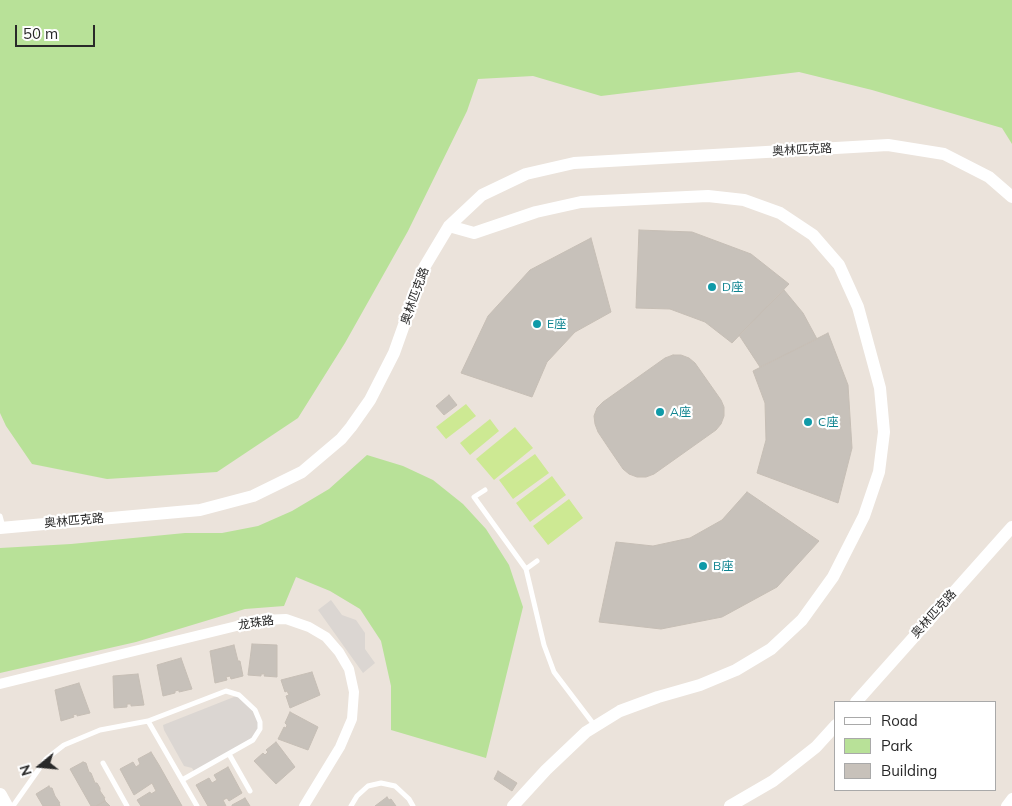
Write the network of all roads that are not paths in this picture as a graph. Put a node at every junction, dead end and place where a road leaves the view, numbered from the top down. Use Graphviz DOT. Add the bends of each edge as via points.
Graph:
graph roads {
  1 [pos="1012,197"];
  2 [pos="448,226"];
  3 [pos="485,490"];
  4 [pos="1,524"];
  5 [pos="1012,527"];
  6 [pos="537,561"];
  7 [pos="526,569"];
  8 [pos="0,684"];
  9 [pos="857,701"];
  10 [pos="148,721"];
  11 [pos="595,726"];
  12 [pos="834,726"];
  13 [pos="229,754"];
  14 [pos="103,763"];
  15 [pos="182,780"];
  16 [pos="250,791"];
  17 [pos="0,795"];
  18 [pos="1012,798"];
  19 [pos="6,806"];
  20 [pos="13,806"];
  21 [pos="127,806"];
  22 [pos="197,806"];
  23 [pos="304,806"];
  24 [pos="351,806"];
  25 [pos="413,806"];
  26 [pos="513,806"];
  27 [pos="730,806"];
  28 [pos="1006,806"];
  1 -- 2 [label="street, 奥林匹克路" via="990,177 944,154 878,145 574,163 526,174 482,195"];
  2 -- 4 [label="street, 奥林匹克路" via="425,266 394,353 370,400 341,439 302,472 253,496 200,510"];
  2 -- 11 [label="street" via="474,233 536,212 581,202 708,196 744,200 780,213 813,234 839,265 858,307 880,388 884,432 879,472 864,516 833,577 802,620 771,649 736,670 620,711"];
  3 -- 7 [label="lane" via="474,497"];
  5 -- 9 [label="street, 奥林匹克路"];
  6 -- 7 [label="lane"];
  7 -- 11 [label="lane" via="544,645 554,672"];
  8 -- 23 [label="street, 龙珠路" via="261,620 286,620 309,627 326,637 339,652 349,669 354,692 352,719 340,748"];
  10 -- 13 [label="lane" via="220,693 233,692 255,710 260,729 253,740"];
  10 -- 15 [label="lane"];
  10 -- 20 [label="lane" via="100,730 59,748 42,763"];
  11 -- 26 [label="street" via="546,770"];
  12 -- 27 [label="street" via="816,747 774,781"];
  13 -- 15 [label="lane"];
  13 -- 16 [label="lane"];
  14 -- 21 [label="lane"];
  15 -- 22 [label="lane"];
  17 -- 19 [label="main road"];
  18 -- 28 [label="street"];
  24 -- 25 [label="lane" via="368,786 381,783 395,786"];
}
